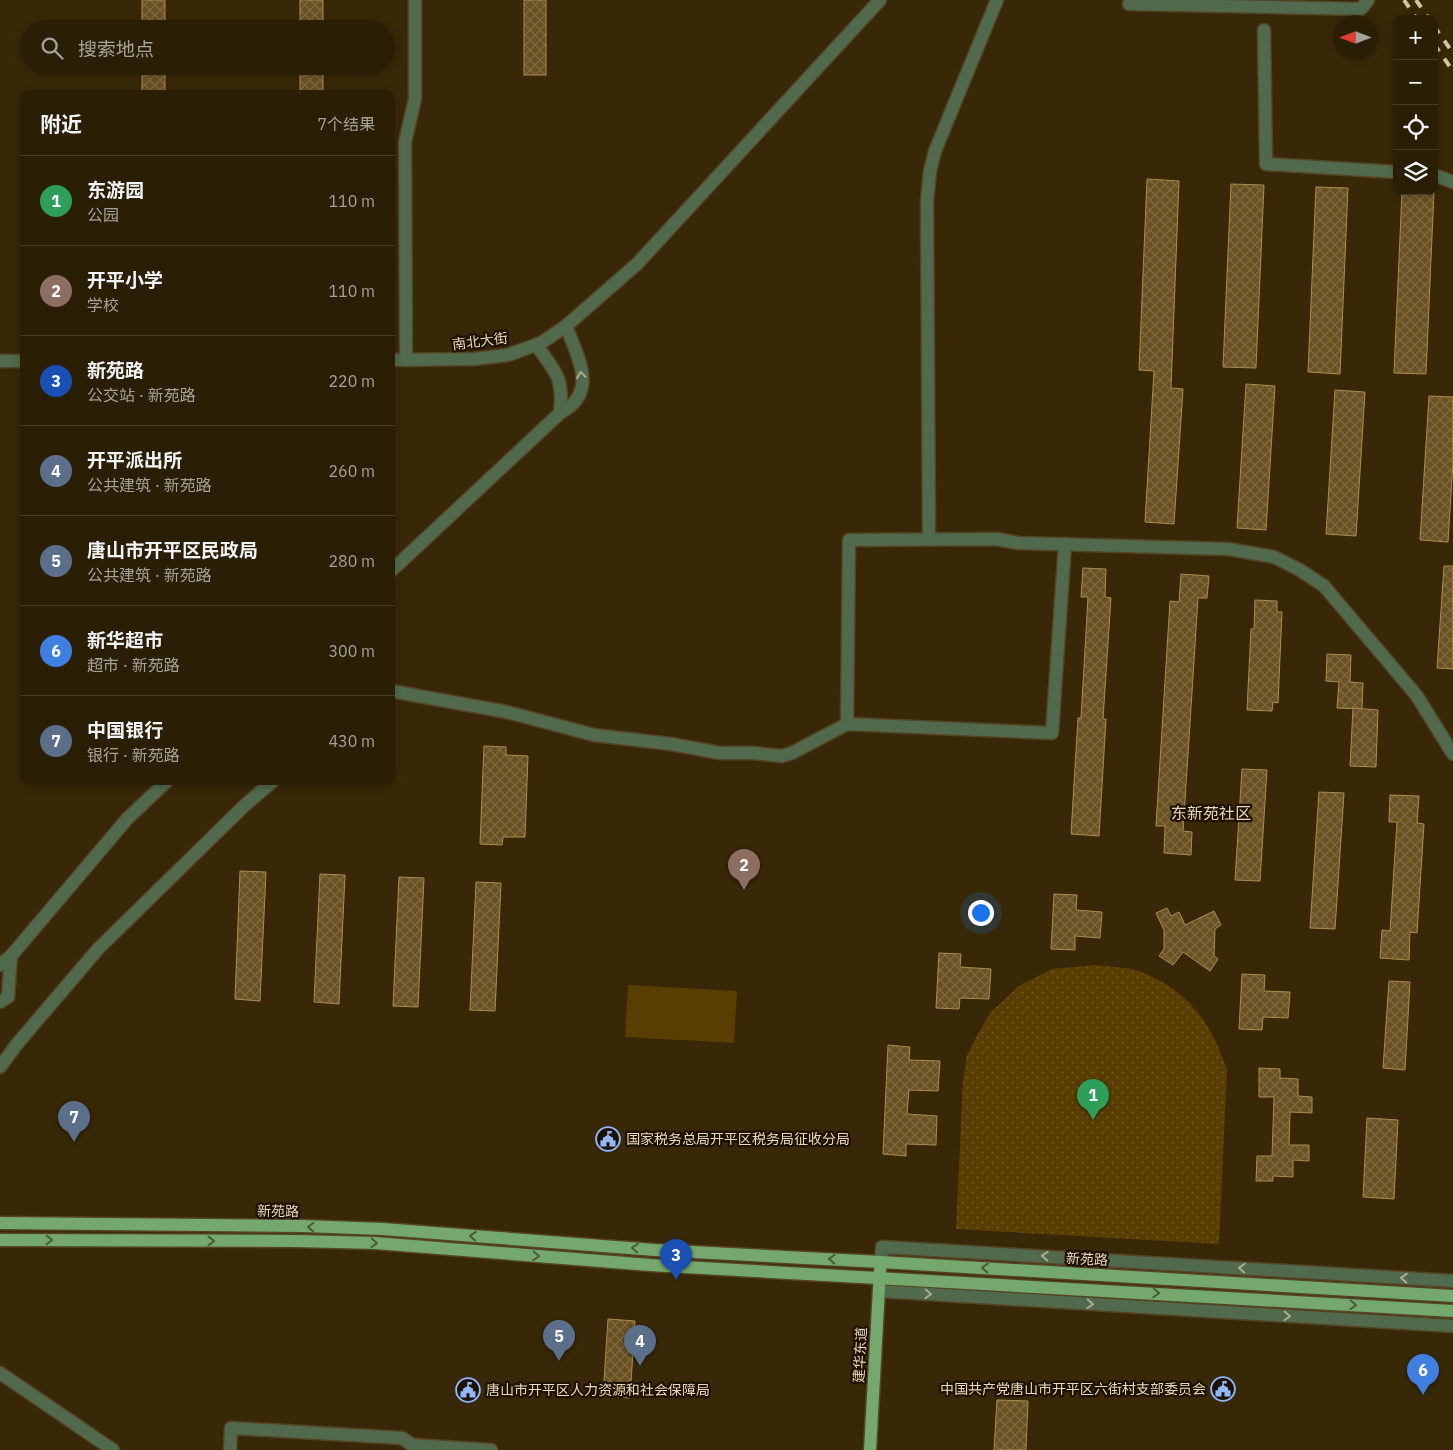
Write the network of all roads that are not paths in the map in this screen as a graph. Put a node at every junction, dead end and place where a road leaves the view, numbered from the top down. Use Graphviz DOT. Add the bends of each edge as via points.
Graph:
graph roads {
  1 [pos="414,0"];
  2 [pos="880,0"];
  3 [pos="997,0"];
  4 [pos="1368,0"];
  5 [pos="1129,4"];
  6 [pos="1264,30"];
  7 [pos="1393,172"];
  8 [pos="1438,176"];
  9 [pos="1453,182"];
  10 [pos="566,326"];
  11 [pos="536,345"];
  12 [pos="395,360"];
  13 [pos="406,360"];
  14 [pos="0,361"];
  15 [pos="20,361"];
  16 [pos="560,413"];
  17 [pos="929,539"];
  18 [pos="1065,544"];
  19 [pos="395,567"];
  20 [pos="395,692"];
  21 [pos="847,724"];
  22 [pos="1453,754"];
  23 [pos="163,785"];
  24 [pos="268,785"];
  25 [pos="11,956"];
  26 [pos="0,965"];
  27 [pos="0,1002"];
  28 [pos="0,1067"];
  29 [pos="0,1224"];
  30 [pos="0,1240"];
  31 [pos="881,1262"];
  32 [pos="880,1277"];
  33 [pos="1453,1280"];
  34 [pos="879,1292"];
  35 [pos="1453,1296"];
  36 [pos="1453,1311"];
  37 [pos="1453,1326"];
  38 [pos="0,1373"];
  39 [pos="412,1448"];
  40 [pos="113,1450"];
  41 [pos="230,1450"];
  42 [pos="491,1450"];
  43 [pos="870,1450"];
  1 -- 13 [label="street" via="415,99 404,142"];
  2 -- 10 [label="street, 南北大街" via="637,264"];
  3 -- 17 [label="street" via="935,151 930,171 927,201"];
  4 -- 5 [label="street" via="1361,9"];
  6 -- 7 [label="street" via="1266,164"];
  8 -- 9 [label="street"];
  10 -- 11 [label="street, 南北大街"];
  16 -- 10 [label="street, one-way" via="572,406 581,392 583,379"];
  11 -- 13 [label="street, 南北大街" via="508,355 474,359"];
  11 -- 16 [label="street" via="560,380"];
  12 -- 13 [label="street, 南北大街"];
  14 -- 15 [label="street"];
  16 -- 19 [label="street"];
  17 -- 18 [label="street"];
  17 -- 21 [label="street" via="849,540"];
  18 -- 21 [label="street" via="1052,733"];
  18 -- 22 [label="street" via="1228,549 1274,557 1300,570 1324,586 1417,696"];
  20 -- 21 [label="street" via="507,712 594,735 720,753 782,756"];
  23 -- 25 [label="street" via="127,819"];
  24 -- 28 [label="street" via="98,949"];
  25 -- 26 [label="street"];
  25 -- 27 [label="street" via="8,997"];
  31 -- 29 [label="main road, 新苑路, one-way" via="655,1250 383,1229"];
  30 -- 32 [label="main road, one-way" via="375,1243"];
  31 -- 32 [label="main road, 建华东道"];
  33 -- 31 [label="street, one-way" via="882,1247"];
  35 -- 31 [label="main road, 新苑路, one-way"];
  32 -- 34 [label="main road, 建华东道"];
  32 -- 36 [label="main road, one-way"];
  34 -- 37 [label="street, one-way"];
  34 -- 43 [label="main road, 建华东道"];
  38 -- 40 [label="street"];
  39 -- 41 [label="street" via="402,1438 231,1428"];
  39 -- 42 [label="street"];
}
